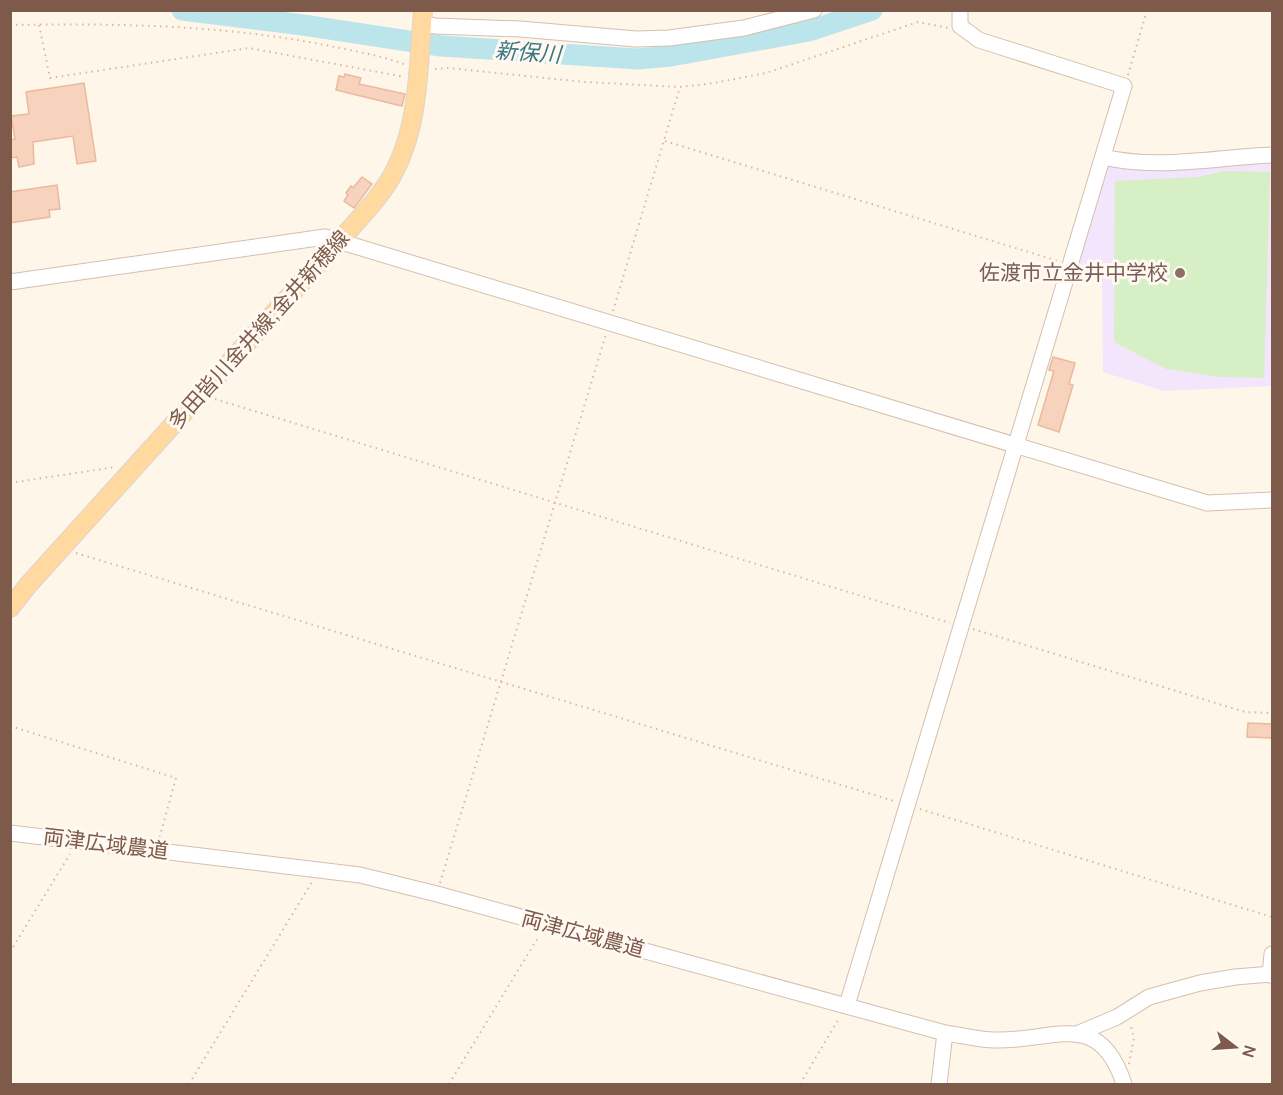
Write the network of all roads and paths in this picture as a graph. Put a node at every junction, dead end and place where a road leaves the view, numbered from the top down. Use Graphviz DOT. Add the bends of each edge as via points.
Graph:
graph roads {
  1 [pos="814,10"];
  2 [pos="960,10"];
  3 [pos="1147,10"];
  4 [pos="422,17"];
  5 [pos="39,25"];
  6 [pos="10,26"];
  7 [pos="960,26"];
  8 [pos="417,75"];
  9 [pos="1124,86"];
  10 [pos="680,87"];
  11 [pos="664,141"];
  12 [pos="1272,155"];
  13 [pos="1103,157"];
  14 [pos="340,240"];
  15 [pos="1070,264"];
  16 [pos="10,282"];
  17 [pos="609,322"];
  18 [pos="201,395"];
  19 [pos="1015,446"];
  20 [pos="132,469"];
  21 [pos="10,483"];
  22 [pos="1272,500"];
  23 [pos="556,503"];
  24 [pos="62,549"];
  25 [pos="10,608"];
  26 [pos="960,626"];
  27 [pos="501,682"];
  28 [pos="1272,713"];
  29 [pos="10,726"];
  30 [pos="907,804"];
  31 [pos="10,833"];
  32 [pos="78,841"];
  33 [pos="156,849"];
  34 [pos="320,871"];
  35 [pos="437,894"];
  36 [pos="1272,917"];
  37 [pos="546,924"];
  38 [pos="10,952"];
  39 [pos="1272,954"];
  40 [pos="1271,974"];
  41 [pos="847,1005"];
  42 [pos="1126,1012"];
  43 [pos="945,1033"];
  44 [pos="1079,1033"];
  45 [pos="1126,1079"];
  46 [pos="189,1084"];
  47 [pos="449,1084"];
  48 [pos="800,1084"];
  49 [pos="939,1084"];
  1 -- 4 [label="street" via="753,26 636,39 435,26"];
  2 -- 7 [label="street"];
  3 -- 9 [label="path"];
  4 -- 8 [label="main road, 多田皆川金井線;金井新穂線"];
  5 -- 6 [label="path"];
  5 -- 8 [label="path" via="241,32 379,56"];
  5 -- 8 [label="path" via="50,78 249,48"];
  7 -- 9 [label="street" via="979,40"];
  7 -- 10 [label="path" via="946,28 918,22 766,73"];
  8 -- 10 [label="path" via="448,68"];
  8 -- 14 [label="main road, 多田皆川金井線;金井新穂線" via="412,124 397,165 387,184"];
  9 -- 13 [label="street"];
  10 -- 11 [label="path"];
  11 -- 15 [label="path"];
  11 -- 17 [label="path"];
  12 -- 13 [label="street" via="1192,162"];
  13 -- 15 [label="street"];
  14 -- 16 [label="street" via="325,237"];
  14 -- 17 [label="street"];
  14 -- 18 [label="main road, 多田皆川金井線;金井新穂線"];
  15 -- 19 [label="street"];
  17 -- 19 [label="street"];
  17 -- 23 [label="path"];
  18 -- 20 [label="main road, 多田皆川金井線;金井新穂線"];
  18 -- 23 [label="path"];
  19 -- 22 [label="street" via="1207,503"];
  19 -- 26 [label="street"];
  20 -- 21 [label="path" via="120,466"];
  20 -- 24 [label="main road, 多田皆川金井線;金井新穂線"];
  23 -- 26 [label="path"];
  23 -- 27 [label="path"];
  24 -- 25 [label="main road, 多田皆川金井線;金井新穂線"];
  24 -- 27 [label="path"];
  26 -- 28 [label="path" via="1245,712"];
  26 -- 30 [label="street"];
  27 -- 30 [label="path"];
  27 -- 35 [label="path"];
  29 -- 33 [label="path" via="176,778"];
  30 -- 36 [label="path"];
  30 -- 41 [label="street"];
  31 -- 32 [label="street, 両津広域農道"];
  32 -- 33 [label="street, 両津広域農道"];
  32 -- 38 [label="path"];
  33 -- 34 [label="street, 両津広域農道"];
  34 -- 35 [label="street, 両津広域農道" via="360,875"];
  34 -- 46 [label="path"];
  35 -- 37 [label="street, 両津広域農道"];
  37 -- 41 [label="street, 両津広域農道"];
  37 -- 47 [label="path"];
  39 -- 40 [label="street"];
  40 -- 42 [label="street" via="1200,983 1149,998"];
  41 -- 43 [label="street, 両津広域農道"];
  41 -- 48 [label="path"];
  42 -- 44 [label="street"];
  42 -- 45 [label="path" via="1134,1038"];
  43 -- 44 [label="street, 両津広域農道" via="995,1040"];
  43 -- 49 [label="street"];
  44 -- 45 [label="street" via="1100,1043"];
}
